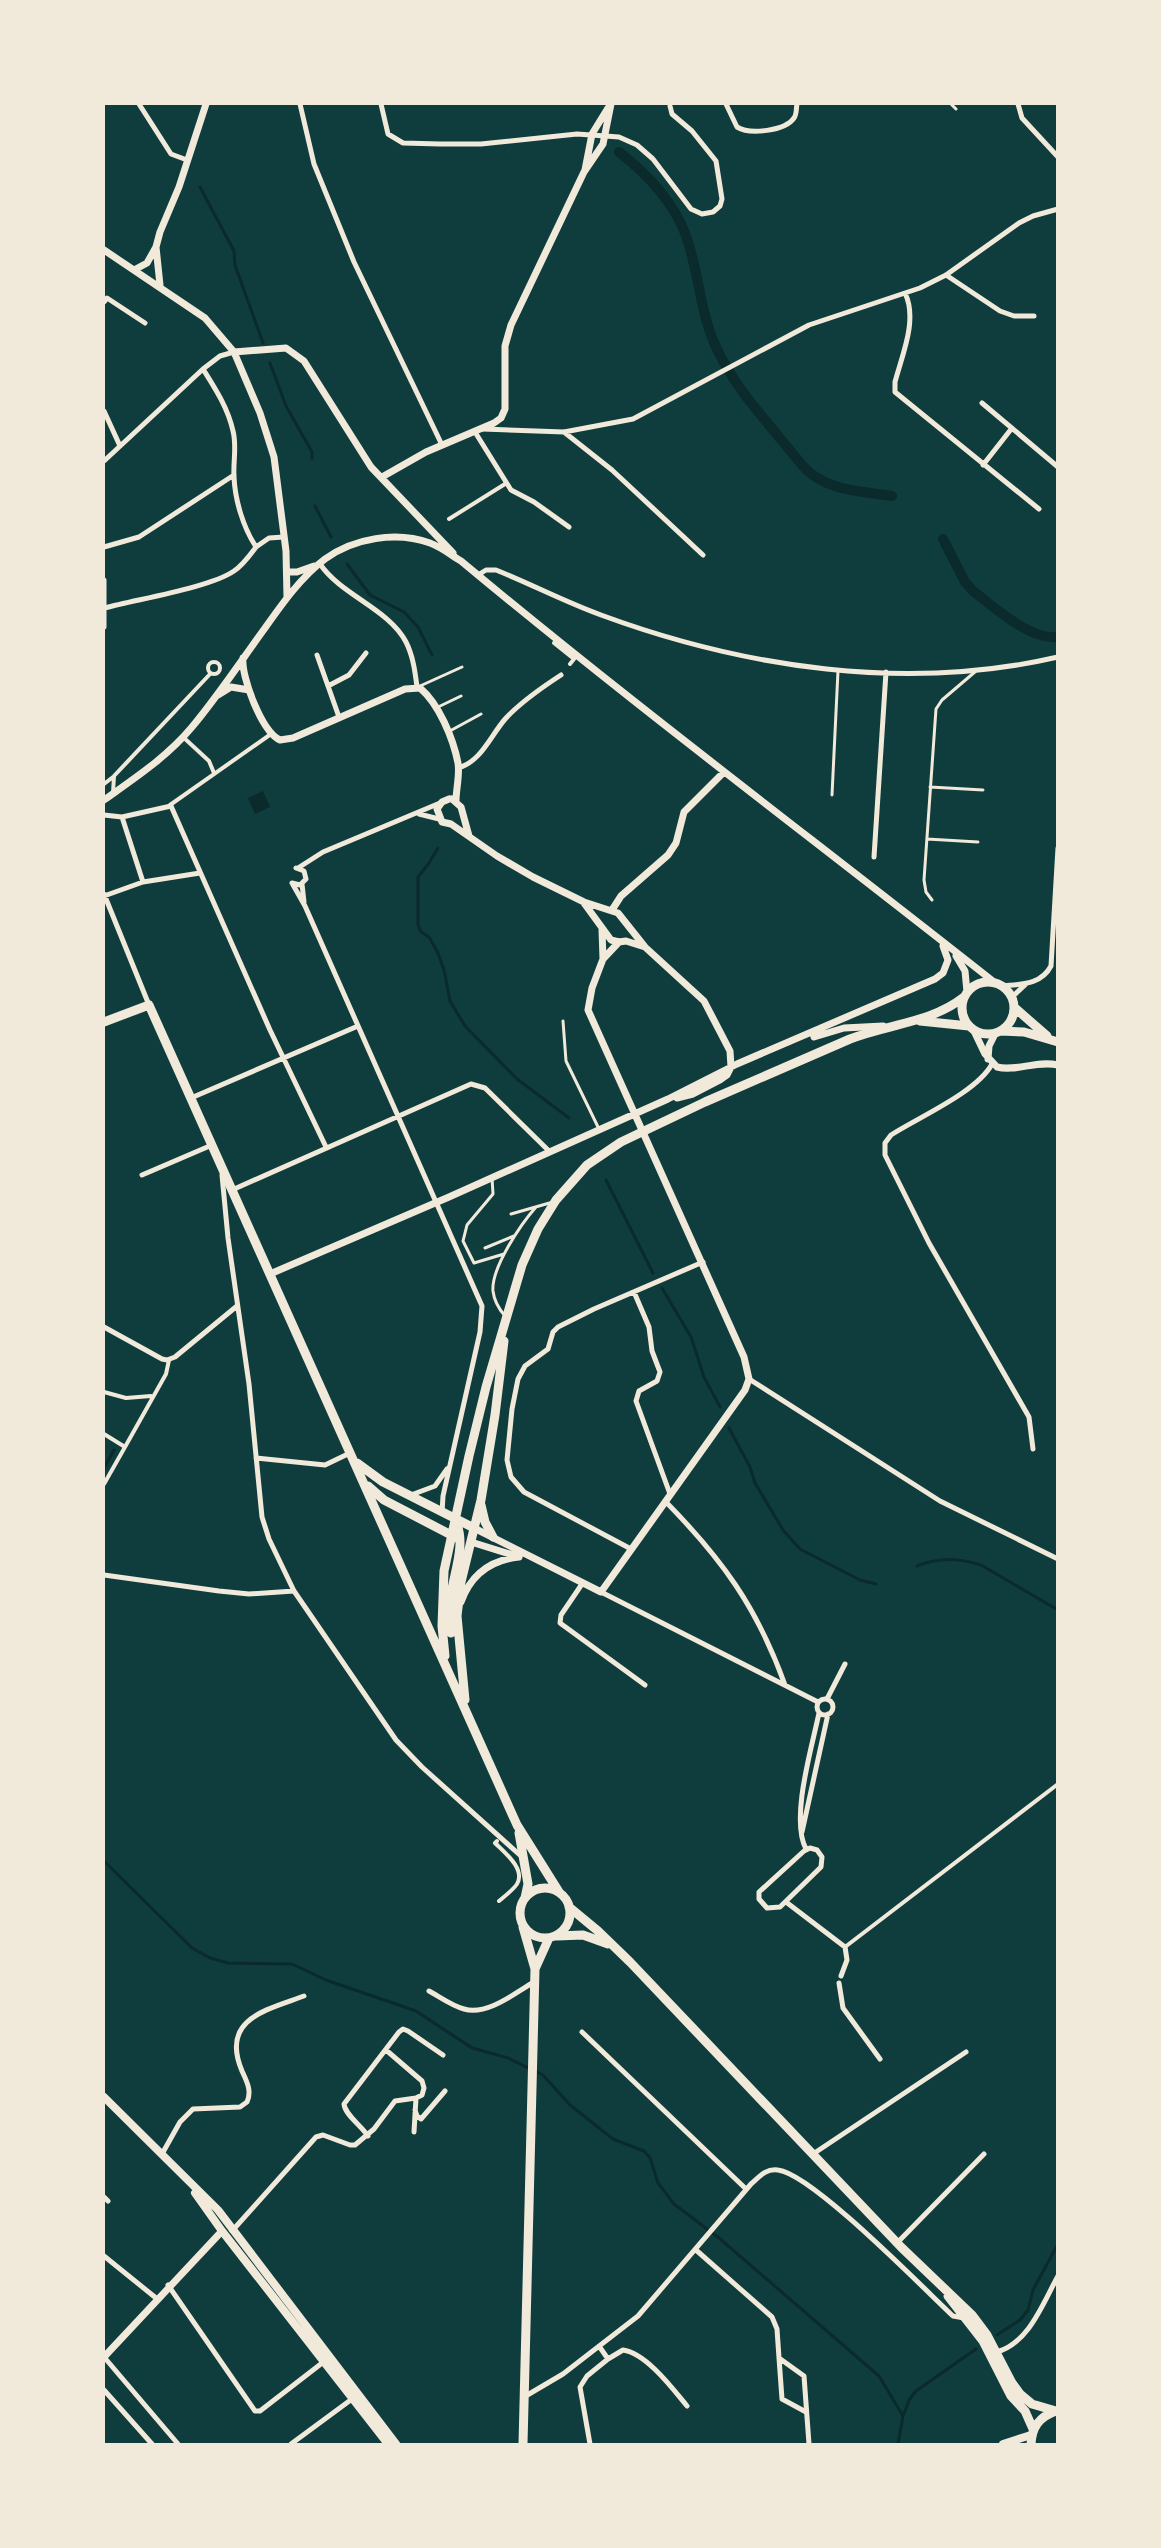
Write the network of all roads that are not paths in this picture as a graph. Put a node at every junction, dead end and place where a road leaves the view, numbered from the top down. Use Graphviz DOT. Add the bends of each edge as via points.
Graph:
graph roads {
  1 [pos="139,104"];
  2 [pos="206,104"];
  3 [pos="300,104"];
  4 [pos="381,104"];
  5 [pos="611,104"];
  6 [pos="726,104"];
  7 [pos="797,104"];
  8 [pos="951,104"];
  9 [pos="1018,104"];
  10 [pos="670,106"];
  11 [pos="956,109"];
  12 [pos="592,134"];
  13 [pos="605,136"];
  14 [pos="1058,157"];
  15 [pos="187,160"];
  16 [pos="584,172"];
  17 [pos="1058,209"];
  18 [pos="156,247"];
  19 [pos="104,250"];
  20 [pos="134,270"];
  21 [pos="946,274"];
  22 [pos="160,285"];
  23 [pos="105,291"];
  24 [pos="905,293"];
  25 [pos="105,300"];
  26 [pos="1034,316"];
  27 [pos="145,323"];
  28 [pos="234,352"];
  29 [pos="203,369"];
  30 [pos="981,403"];
  31 [pos="104,411"];
  32 [pos="1012,428"];
  33 [pos="477,430"];
  34 [pos="564,432"];
  35 [pos="442,445"];
  36 [pos="120,446"];
  37 [pos="104,461"];
  38 [pos="983,465"];
  39 [pos="1058,466"];
  40 [pos="234,475"];
  41 [pos="382,477"];
  42 [pos="505,484"];
  43 [pos="1039,509"];
  44 [pos="449,519"];
  45 [pos="424,524"];
  46 [pos="569,526"];
  47 [pos="284,537"];
  48 [pos="428,542"];
  49 [pos="104,547"];
  50 [pos="256,547"];
  51 [pos="703,555"];
  52 [pos="461,561"];
  53 [pos="320,564"];
  54 [pos="287,572"];
  55 [pos="478,575"];
  56 [pos="104,580"];
  57 [pos="287,597"];
  58 [pos="105,608"];
  59 [pos="104,627"];
  60 [pos="556,639"];
  61 [pos="366,653"];
  62 [pos="317,655"];
  63 [pos="1058,657"];
  64 [pos="243,658"];
  65 [pos="570,664"];
  66 [pos="462,667"];
  67 [pos="838,671"];
  68 [pos="976,671"];
  69 [pos="886,672"];
  70 [pos="211,673"];
  71 [pos="561,675"];
  72 [pos="328,686"];
  73 [pos="417,687"];
  74 [pos="249,690"];
  75 [pos="461,696"];
  76 [pos="212,701"];
  77 [pos="436,708"];
  78 [pos="481,714"];
  79 [pos="339,717"];
  80 [pos="447,732"];
  81 [pos="272,734"];
  82 [pos="183,737"];
  83 [pos="458,768"];
  84 [pos="723,772"];
  85 [pos="214,773"];
  86 [pos="114,776"];
  87 [pos="104,784"];
  88 [pos="930,787"];
  89 [pos="983,790"];
  90 [pos="113,793"];
  91 [pos="832,795"];
  92 [pos="104,800"];
  93 [pos="449,801"];
  94 [pos="170,805"];
  95 [pos="417,814"];
  96 [pos="104,815"];
  97 [pos="462,815"];
  98 [pos="122,817"];
  99 [pos="439,819"];
  100 [pos="451,824"];
  101 [pos="469,836"];
  102 [pos="927,839"];
  103 [pos="978,842"];
  104 [pos="1058,848"];
  105 [pos="874,857"];
  106 [pos="200,873"];
  107 [pos="143,882"];
  108 [pos="302,884"];
  109 [pos="104,895"];
  110 [pos="1056,895"];
  111 [pos="932,900"];
  112 [pos="584,902"];
  113 [pos="305,906"];
  114 [pos="609,910"];
  115 [pos="598,921"];
  116 [pos="602,930"];
  117 [pos="631,930"];
  118 [pos="622,942"];
  119 [pos="942,943"];
  120 [pos="645,947"];
  121 [pos="955,954"];
  122 [pos="603,959"];
  123 [pos="998,984"];
  124 [pos="1026,984"];
  125 [pos="966,994"];
  126 [pos="1012,997"];
  127 [pos="149,1005"];
  128 [pos="1015,1008"];
  129 [pos="563,1021"];
  130 [pos="914,1021"];
  131 [pos="104,1022"];
  132 [pos="891,1025"];
  133 [pos="358,1026"];
  134 [pos="971,1029"];
  135 [pos="998,1033"];
  136 [pos="1054,1041"];
  137 [pos="785,1046"];
  138 [pos="731,1058"];
  139 [pos="753,1058"];
  140 [pos="284,1059"];
  141 [pos="990,1061"];
  142 [pos="1058,1065"];
  143 [pos="731,1067"];
  144 [pos="191,1098"];
  145 [pos="398,1115"];
  146 [pos="600,1129"];
  147 [pos="212,1145"];
  148 [pos="326,1147"];
  149 [pos="549,1151"];
  150 [pos="221,1167"];
  151 [pos="142,1175"];
  152 [pos="492,1177"];
  153 [pos="232,1190"];
  154 [pos="556,1200"];
  155 [pos="437,1203"];
  156 [pos="536,1207"];
  157 [pos="511,1214"];
  158 [pos="515,1236"];
  159 [pos="485,1248"];
  160 [pos="504,1254"];
  161 [pos="703,1262"];
  162 [pos="270,1274"];
  163 [pos="634,1292"];
  164 [pos="237,1306"];
  165 [pos="506,1318"];
  166 [pos="104,1327"];
  167 [pos="169,1360"];
  168 [pos="749,1379"];
  169 [pos="104,1392"];
  170 [pos="152,1396"];
  171 [pos="104,1434"];
  172 [pos="125,1447"];
  173 [pos="1033,1449"];
  174 [pos="353,1457"];
  175 [pos="256,1458"];
  176 [pos="452,1459"];
  177 [pos="382,1482"];
  178 [pos="104,1484"];
  179 [pos="372,1495"];
  180 [pos="410,1495"];
  181 [pos="668,1497"];
  182 [pos="481,1500"];
  183 [pos="442,1513"];
  184 [pos="454,1520"];
  185 [pos="474,1528"];
  186 [pos="455,1537"];
  187 [pos="493,1537"];
  188 [pos="471,1542"];
  189 [pos="631,1549"];
  190 [pos="519,1557"];
  191 [pos="1058,1559"];
  192 [pos="541,1564"];
  193 [pos="104,1575"];
  194 [pos="582,1584"];
  195 [pos="294,1591"];
  196 [pos="601,1593"];
  197 [pos="457,1616"];
  198 [pos="845,1664"];
  199 [pos="448,1671"];
  200 [pos="645,1685"];
  201 [pos="785,1685"];
  202 [pos="463,1689"];
  203 [pos="827,1699"];
  204 [pos="818,1702"];
  205 [pos="819,1713"];
  206 [pos="828,1714"];
  207 [pos="470,1719"];
  208 [pos="1058,1784"];
  209 [pos="517,1825"];
  210 [pos="801,1834"];
  211 [pos="497,1841"];
  212 [pos="806,1849"];
  213 [pos="524,1859"];
  214 [pos="559,1893"];
  215 [pos="525,1898"];
  216 [pos="500,1901"];
  217 [pos="786,1902"];
  218 [pos="569,1907"];
  219 [pos="523,1927"];
  220 [pos="552,1937"];
  221 [pos="614,1947"];
  222 [pos="846,1947"];
  223 [pos="535,1969"];
  224 [pos="841,1976"];
  225 [pos="534,1982"];
  226 [pos="839,1983"];
  227 [pos="429,1991"];
  228 [pos="304,1996"];
  229 [pos="582,2032"];
  230 [pos="386,2050"];
  231 [pos="966,2052"];
  232 [pos="443,2055"];
  233 [pos="880,2059"];
  234 [pos="445,2091"];
  235 [pos="104,2097"];
  236 [pos="416,2098"];
  237 [pos="415,2110"];
  238 [pos="414,2132"];
  239 [pos="368,2136"];
  240 [pos="162,2154"];
  241 [pos="813,2154"];
  242 [pos="984,2154"];
  243 [pos="746,2189"];
  244 [pos="227,2229"];
  245 [pos="897,2243"];
  246 [pos="696,2250"];
  247 [pos="104,2256"];
  248 [pos="1058,2276"];
  249 [pos="168,2285"];
  250 [pos="944,2290"];
  251 [pos="156,2298"];
  252 [pos="965,2318"];
  253 [pos="599,2346"];
  254 [pos="997,2352"];
  255 [pos="104,2357"];
  256 [pos="779,2358"];
  257 [pos="608,2359"];
  258 [pos="327,2360"];
  259 [pos="104,2391"];
  260 [pos="524,2397"];
  261 [pos="352,2399"];
  262 [pos="687,2406"];
  263 [pos="1057,2411"];
  264 [pos="806,2412"];
  265 [pos="1032,2436"];
  266 [pos="152,2445"];
  267 [pos="178,2445"];
  268 [pos="291,2445"];
  269 [pos="388,2445"];
  270 [pos="396,2445"];
  271 [pos="523,2445"];
  272 [pos="590,2445"];
  273 [pos="809,2445"];
  274 [pos="1003,2445"];
  1 -- 15 [label="street" via="170,153"];
  2 -- 15 [label="street"];
  3 -- 35 [label="street" via="314,164 365,285"];
  4 -- 12 [label="street" via="388,134 403,143 481,144"];
  5 -- 12 [label="street"];
  5 -- 13 [label="street"];
  6 -- 7 [label="street" via="737,127 755,132 790,122"];
  8 -- 11 [label="lane"];
  9 -- 14 [label="street" via="1022,117"];
  10 -- 13 [label="street" via="671,113 716,160 722,198 713,212 691,209 643,149 624,139"];
  12 -- 13 [label="street"];
  12 -- 16 [label="street"];
  13 -- 16 [label="street" via="599,153"];
  15 -- 18 [label="street"];
  16 -- 33 [label="street" via="511,325 505,346 503,415"];
  17 -- 21 [label="street" via="1019,223"];
  18 -- 20 [label="street" via="147,263"];
  18 -- 22 [label="street"];
  19 -- 20 [label="street"];
  20 -- 22 [label="street"];
  21 -- 24 [label="street"];
  21 -- 26 [label="street" via="1000,311"];
  22 -- 28 [label="street" via="205,318"];
  23 -- 25 [label="street"];
  24 -- 34 [label="street" via="809,325 633,419"];
  24 -- 38 [label="street" via="910,319 895,392"];
  25 -- 27 [label="street"];
  28 -- 29 [label="street" via="220,356"];
  28 -- 41 [label="street" via="290,350 304,361 360,451"];
  28 -- 47 [label="street" via="274,457"];
  29 -- 36 [label="street"];
  29 -- 40 [label="street" via="233,429"];
  30 -- 32 [label="street"];
  31 -- 36 [label="street"];
  32 -- 38 [label="street"];
  32 -- 39 [label="street"];
  33 -- 34 [label="street"];
  33 -- 35 [label="street"];
  33 -- 42 [label="street"];
  34 -- 51 [label="street" via="612,470"];
  35 -- 41 [label="street"];
  36 -- 37 [label="street"];
  38 -- 43 [label="street"];
  40 -- 49 [label="street" via="139,537"];
  40 -- 50 [label="street" via="245,527"];
  41 -- 45 [label="street"];
  42 -- 44 [label="street"];
  42 -- 46 [label="street"];
  45 -- 48 [label="street"];
  45 -- 52 [label="street" via="437,530"];
  47 -- 50 [label="street" via="269,538"];
  47 -- 54 [label="street"];
  48 -- 52 [label="street"];
  48 -- 53 [label="street" via="389,537 367,540 346,547"];
  50 -- 58 [label="street" via="230,573"];
  52 -- 55 [label="street"];
  53 -- 54 [label="street"];
  53 -- 57 [label="street"];
  53 -- 73 [label="street" via="400,633 410,650"];
  54 -- 57 [label="street"];
  55 -- 60 [label="street"];
  55 -- 67 [label="street" via="496,570 604,616 727,652 796,667"];
  56 -- 58 [label="street"];
  57 -- 64 [label="street"];
  58 -- 59 [label="street"];
  60 -- 65 [label="street" via="554,643 574,659"];
  60 -- 84 [label="street"];
  61 -- 72 [label="street" via="349,675"];
  62 -- 72 [label="street"];
  63 -- 68 [label="street"];
  64 -- 74 [label="street" via="242,671"];
  64 -- 76 [label="street"];
  66 -- 73 [label="lane"];
  67 -- 69 [label="street"];
  67 -- 91 [label="lane"];
  68 -- 69 [label="street"];
  68 -- 88 [label="lane" via="938,706"];
  69 -- 105 [label="street"];
  70 -- 86 [label="street"];
  71 -- 83 [label="street" via="506,717 472,762"];
  72 -- 79 [label="street"];
  73 -- 77 [label="street"];
  73 -- 79 [label="street"];
  74 -- 76 [label="street" via="231,687"];
  74 -- 81 [label="street"];
  75 -- 77 [label="lane"];
  76 -- 82 [label="street"];
  77 -- 80 [label="street"];
  78 -- 80 [label="lane"];
  79 -- 81 [label="street" via="289,739 278,739"];
  80 -- 83 [label="street"];
  81 -- 85 [label="street"];
  82 -- 85 [label="street" via="209,761"];
  82 -- 90 [label="street"];
  83 -- 93 [label="street" via="456,787"];
  84 -- 114 [label="street" via="684,812 669,855"];
  84 -- 119 [label="street"];
  85 -- 94 [label="street"];
  86 -- 87 [label="street"];
  86 -- 90 [label="street"];
  88 -- 89 [label="lane"];
  88 -- 102 [label="lane"];
  90 -- 92 [label="street"];
  93 -- 95 [label="street"];
  93 -- 97 [label="street" via="461,807"];
  93 -- 99 [label="street" via="437,809"];
  94 -- 98 [label="street"];
  94 -- 106 [label="street"];
  95 -- 99 [label="street"];
  95 -- 108 [label="street" via="323,852 300,869 306,879"];
  96 -- 98 [label="street"];
  97 -- 100 [label="street"];
  97 -- 101 [label="street"];
  98 -- 107 [label="street"];
  99 -- 100 [label="street"];
  100 -- 101 [label="street"];
  101 -- 112 [label="street" via="521,870"];
  102 -- 103 [label="lane"];
  102 -- 111 [label="lane" via="925,886"];
  104 -- 110 [label="street"];
  106 -- 107 [label="street"];
  106 -- 140 [label="street"];
  107 -- 109 [label="street"];
  108 -- 113 [label="street"];
  108 -- 113 [label="street" via="292,883"];
  109 -- 127 [label="street"];
  110 -- 124 [label="street" via="1050,966 1041,978"];
  112 -- 114 [label="street"];
  112 -- 115 [label="street"];
  113 -- 133 [label="street"];
  114 -- 115 [label="street" via="599,915"];
  114 -- 117 [label="street" via="623,917"];
  115 -- 116 [label="street"];
  116 -- 118 [label="street" via="611,940"];
  116 -- 122 [label="street"];
  117 -- 118 [label="street"];
  117 -- 120 [label="street"];
  118 -- 120 [label="street"];
  118 -- 122 [label="street"];
  119 -- 121 [label="street"];
  119 -- 137 [label="street" via="948,960 939,977"];
  120 -- 138 [label="street" via="704,1000"];
  121 -- 123 [label="street"];
  121 -- 125 [label="street" via="965,970"];
  122 -- 161 [label="street" via="588,1010"];
  123 -- 124 [label="street"];
  123 -- 125 [label="main road" via="979,983"];
  123 -- 126 [label="main road"];
  124 -- 126 [label="street"];
  125 -- 130 [label="main road" via="944,1010"];
  125 -- 134 [label="main road" via="962,1012"];
  126 -- 128 [label="main road"];
  127 -- 131 [label="main road"];
  127 -- 144 [label="main road"];
  128 -- 135 [label="main road" via="1011,1021"];
  128 -- 136 [label="main road"];
  129 -- 146 [label="lane" via="566,1061"];
  130 -- 132 [label="main road"];
  130 -- 134 [label="main road"];
  132 -- 137 [label="street" via="844,1028"];
  132 -- 154 [label="main road" via="850,1039 621,1142 587,1165"];
  133 -- 140 [label="street"];
  133 -- 145 [label="street"];
  134 -- 135 [label="main road"];
  134 -- 141 [label="street"];
  135 -- 136 [label="main road" via="1023,1032"];
  135 -- 141 [label="street" via="989,1046"];
  137 -- 139 [label="street"];
  138 -- 139 [label="street"];
  138 -- 143 [label="street"];
  139 -- 143 [label="street"];
  140 -- 144 [label="street"];
  140 -- 148 [label="street"];
  141 -- 142 [label="street" via="1003,1068"];
  141 -- 173 [label="street" via="987,1072 971,1086 891,1135 885,1143 885,1155 929,1243 1029,1417"];
  143 -- 146 [label="street" via="727,1076 693,1094 668,1099"];
  144 -- 147 [label="main road"];
  145 -- 148 [label="street"];
  145 -- 149 [label="street" via="467,1085 478,1085"];
  145 -- 155 [label="street"];
  146 -- 149 [label="street"];
  147 -- 150 [label="main road"];
  147 -- 151 [label="street"];
  148 -- 153 [label="street"];
  149 -- 152 [label="street"];
  150 -- 153 [label="main road"];
  150 -- 164 [label="street"];
  152 -- 155 [label="street"];
  152 -- 160 [label="lane" via="493,1194 467,1225 463,1241 474,1263"];
  153 -- 162 [label="main road"];
  154 -- 156 [label="lane"];
  154 -- 165 [label="main road" via="529,1247"];
  155 -- 162 [label="street"];
  155 -- 176 [label="street" via="482,1306 483,1318"];
  156 -- 157 [label="lane"];
  156 -- 158 [label="lane"];
  158 -- 159 [label="lane"];
  158 -- 160 [label="lane"];
  160 -- 165 [label="lane" via="493,1291"];
  161 -- 163 [label="street"];
  161 -- 168 [label="street" via="744,1357"];
  162 -- 174 [label="main road"];
  163 -- 181 [label="street" via="649,1325 651,1348 660,1372 657,1381 639,1391 636,1401"];
  163 -- 189 [label="street" via="558,1328 548,1349 525,1366 512,1409 507,1460 511,1477 524,1492"];
  164 -- 167 [label="street"];
  164 -- 175 [label="street"];
  165 -- 182 [label="main road" via="497,1406"];
  165 -- 184 [label="main road"];
  166 -- 167 [label="street"];
  167 -- 170 [label="street" via="166,1374"];
  168 -- 181 [label="street"];
  168 -- 191 [label="street" via="940,1502"];
  169 -- 170 [label="street" via="126,1398"];
  170 -- 172 [label="street"];
  171 -- 172 [label="street"];
  172 -- 178 [label="street"];
  174 -- 175 [label="street" via="325,1465"];
  174 -- 177 [label="main road"];
  174 -- 179 [label="main road"];
  175 -- 195 [label="street" via="264,1524"];
  176 -- 180 [label="street" via="435,1486"];
  176 -- 183 [label="street"];
  177 -- 179 [label="main road"];
  177 -- 180 [label="main road"];
  179 -- 186 [label="main road"];
  179 -- 199 [label="main road"];
  180 -- 183 [label="main road"];
  181 -- 189 [label="street"];
  181 -- 201 [label="street" via="741,1590 770,1644"];
  182 -- 185 [label="main road"];
  182 -- 187 [label="main road"];
  183 -- 184 [label="main road"];
  184 -- 185 [label="main road"];
  184 -- 186 [label="main road"];
  185 -- 187 [label="street"];
  185 -- 188 [label="main road"];
  186 -- 188 [label="main road"];
  186 -- 199 [label="main road" via="442,1591"];
  186 -- 202 [label="main road" via="450,1618"];
  187 -- 192 [label="street"];
  188 -- 190 [label="street"];
  188 -- 197 [label="main road"];
  189 -- 196 [label="street"];
  190 -- 192 [label="street"];
  190 -- 197 [label="street" via="501,1560 480,1571 465,1592"];
  192 -- 194 [label="street"];
  193 -- 195 [label="street" via="219,1591"];
  194 -- 196 [label="street"];
  194 -- 200 [label="street" via="561,1615 560,1623"];
  195 -- 213 [label="street" via="400,1745"];
  196 -- 201 [label="street"];
  197 -- 202 [label="main road"];
  198 -- 203 [label="street"];
  199 -- 207 [label="main road"];
  201 -- 204 [label="street"];
  202 -- 207 [label="main road"];
  203 -- 204 [label="street"];
  203 -- 206 [label="street" via="833,1707"];
  204 -- 205 [label="street"];
  205 -- 206 [label="street"];
  205 -- 210 [label="street" via="799,1815"];
  206 -- 210 [label="street"];
  207 -- 209 [label="main road"];
  208 -- 222 [label="street"];
  209 -- 213 [label="main road"];
  209 -- 214 [label="main road"];
  210 -- 212 [label="street"];
  211 -- 216 [label="street" via="518,1869 519,1877"];
  212 -- 217 [label="street" via="820,1853 823,1864"];
  212 -- 217 [label="street" via="759,1892 759,1899 770,1910"];
  213 -- 215 [label="main road" via="528,1884"];
  214 -- 215 [label="main road" via="537,1889"];
  214 -- 218 [label="main road"];
  215 -- 219 [label="main road" via="519,1912"];
  217 -- 222 [label="street"];
  218 -- 220 [label="main road" via="566,1927"];
  218 -- 221 [label="main road"];
  219 -- 220 [label="main road" via="535,1936"];
  219 -- 223 [label="main road"];
  220 -- 221 [label="main road" via="588,1936"];
  220 -- 223 [label="main road"];
  221 -- 241 [label="main road"];
  222 -- 224 [label="street" via="847,1960"];
  223 -- 225 [label="main road"];
  225 -- 227 [label="street" via="478,2010 457,2007"];
  225 -- 260 [label="main road"];
  226 -- 233 [label="street" via="843,2008"];
  228 -- 240 [label="street" via="252,2017 242,2027 236,2050 248,2085 247,2102 240,2107 192,2109"];
  229 -- 243 [label="street"];
  230 -- 232 [label="street" via="404,2029"];
  230 -- 236 [label="street" via="423,2083 423,2093"];
  230 -- 239 [label="street" via="343,2105"];
  231 -- 241 [label="street"];
  234 -- 237 [label="street" via="421,2119"];
  235 -- 240 [label="main road"];
  236 -- 237 [label="street"];
  236 -- 239 [label="street" via="395,2101"];
  237 -- 238 [label="street"];
  239 -- 244 [label="street" via="352,2146 325,2136 315,2137"];
  240 -- 244 [label="main road" via="218,2210"];
  241 -- 245 [label="main road"];
  242 -- 245 [label="street"];
  243 -- 246 [label="street"];
  243 -- 252 [label="street" via="772,2170 782,2170 812,2187 953,2316"];
  244 -- 249 [label="street"];
  244 -- 258 [label="main road" via="282,2306"];
  244 -- 258 [label="main road" via="246,2247"];
  245 -- 250 [label="main road"];
  246 -- 253 [label="street" via="638,2316"];
  246 -- 256 [label="street" via="772,2317"];
  247 -- 251 [label="street"];
  248 -- 254 [label="street" via="1021,2337"];
  249 -- 251 [label="street"];
  249 -- 258 [label="street" via="255,2411"];
  250 -- 252 [label="main road"];
  250 -- 254 [label="main road" via="972,2315"];
  251 -- 255 [label="street"];
  252 -- 265 [label="main road" via="983,2341 1011,2396 1025,2411"];
  253 -- 257 [label="street"];
  253 -- 260 [label="street"];
  254 -- 263 [label="main road" via="1020,2394 1032,2404"];
  255 -- 267 [label="street"];
  256 -- 264 [label="street" via="804,2376"];
  256 -- 264 [label="street" via="782,2399"];
  257 -- 262 [label="street" via="623,2350 635,2354"];
  257 -- 272 [label="street" via="586,2376 580,2387"];
  258 -- 261 [label="main road"];
  258 -- 270 [label="main road"];
  259 -- 266 [label="street"];
  260 -- 271 [label="main road"];
  261 -- 268 [label="street"];
  261 -- 269 [label="main road"];
  263 -- 265 [label="main road" via="1039,2421"];
  264 -- 273 [label="street"];
  265 -- 274 [label="main road"];
}
